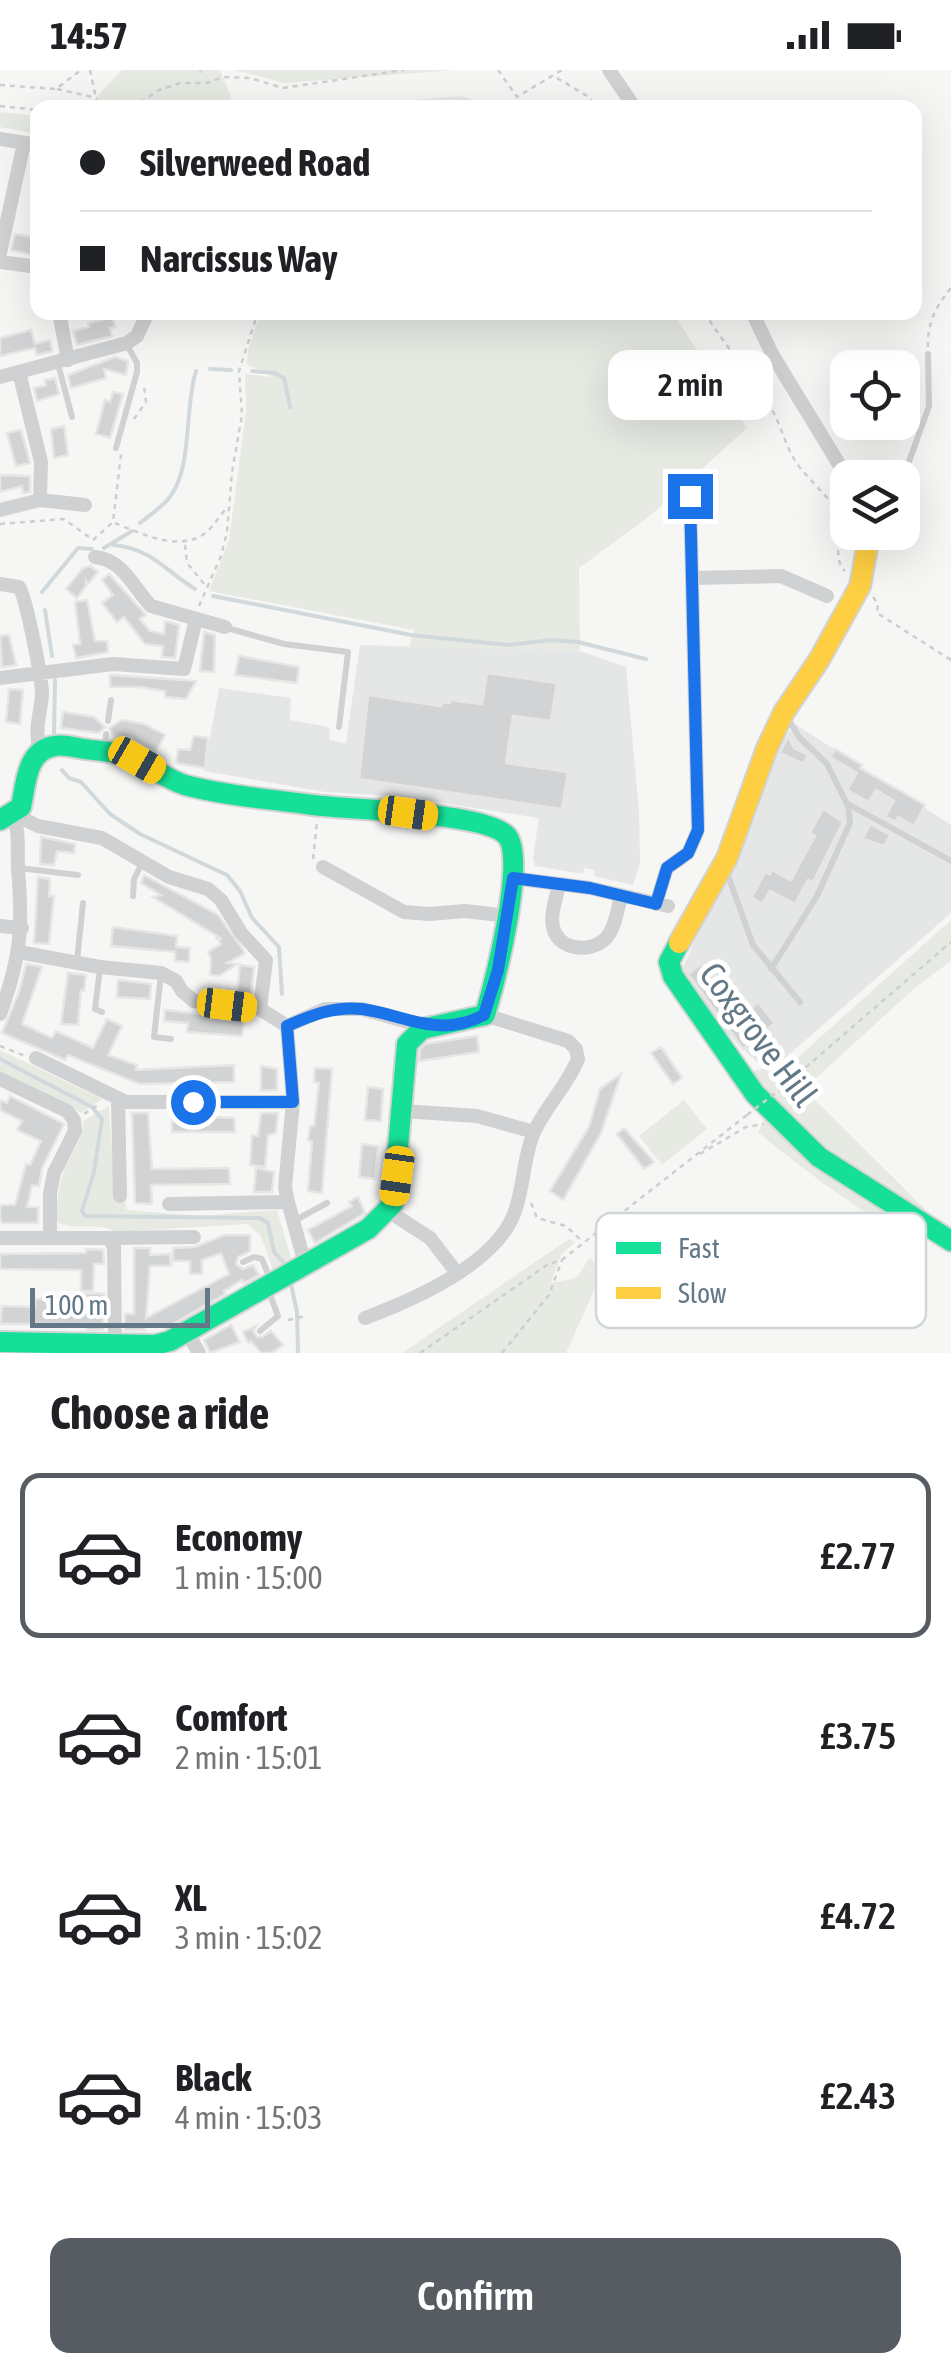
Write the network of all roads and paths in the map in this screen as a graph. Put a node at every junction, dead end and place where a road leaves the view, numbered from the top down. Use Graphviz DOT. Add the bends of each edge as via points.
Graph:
graph roads {
  1 [pos="81,70"];
  2 [pos="90,70"];
  3 [pos="404,70"];
  4 [pos="498,70"];
  5 [pos="562,70"];
  6 [pos="609,70"];
  7 [pos="556,77"];
  8 [pos="0,85"];
  9 [pos="56,89"];
  10 [pos="97,98"];
  11 [pos="144,100"];
  12 [pos="591,100"];
  13 [pos="630,100"];
  14 [pos="0,106"];
  15 [pos="30,109"];
  16 [pos="0,138"];
  17 [pos="30,144"];
  18 [pos="0,253"];
  19 [pos="0,262"];
  20 [pos="30,266"];
  21 [pos="951,288"];
  22 [pos="59,320"];
  23 [pos="144,320"];
  24 [pos="255,320"];
  25 [pos="709,320"];
  26 [pos="756,320"];
  27 [pos="127,344"];
  28 [pos="928,354"];
  29 [pos="62,361"];
  30 [pos="20,372"];
  31 [pos="136,372"];
  32 [pos="0,378"];
  33 [pos="72,417"];
  34 [pos="130,424"];
  35 [pos="120,446"];
  36 [pos="836,460"];
  37 [pos="910,460"];
  38 [pos="690,496"];
  39 [pos="40,500"];
  40 [pos="86,505"];
  41 [pos="228,509"];
  42 [pos="0,510"];
  43 [pos="113,522"];
  44 [pos="0,524"];
  45 [pos="185,542"];
  46 [pos="867,550"];
  47 [pos="95,557"];
  48 [pos="692,578"];
  49 [pos="0,584"];
  50 [pos="206,586"];
  51 [pos="860,586"];
  52 [pos="827,596"];
  53 [pos="196,619"];
  54 [pos="225,628"];
  55 [pos="951,660"];
  56 [pos="41,672"];
  57 [pos="0,678"];
  58 [pos="111,700"];
  59 [pos="784,712"];
  60 [pos="108,721"];
  61 [pos="339,727"];
  62 [pos="40,751"];
  63 [pos="847,803"];
  64 [pos="318,806"];
  65 [pos="6,817"];
  66 [pos="951,861"];
  67 [pos="142,862"];
  68 [pos="724,865"];
  69 [pos="323,867"];
  70 [pos="18,868"];
  71 [pos="78,876"];
  72 [pos="513,878"];
  73 [pos="558,886"];
  74 [pos="132,896"];
  75 [pos="622,896"];
  76 [pos="83,903"];
  77 [pos="508,916"];
  78 [pos="0,926"];
  79 [pos="22,928"];
  80 [pos="951,942"];
  81 [pos="19,952"];
  82 [pos="76,964"];
  83 [pos="100,967"];
  84 [pos="771,969"];
  85 [pos="161,973"];
  86 [pos="800,1002"];
  87 [pos="260,1009"];
  88 [pos="102,1012"];
  89 [pos="0,1014"];
  90 [pos="484,1015"];
  91 [pos="287,1026"];
  92 [pos="426,1027"];
  93 [pos="171,1039"];
  94 [pos="0,1046"];
  95 [pos="36,1058"];
  96 [pos="0,1078"];
  97 [pos="115,1098"];
  98 [pos="293,1102"];
  99 [pos="402,1111"];
  100 [pos="74,1120"];
  101 [pos="774,1126"];
  102 [pos="534,1132"];
  103 [pos="720,1139"];
  104 [pos="120,1196"];
  105 [pos="288,1202"];
  106 [pos="531,1202"];
  107 [pos="327,1203"];
  108 [pos="170,1204"];
  109 [pos="388,1211"];
  110 [pos="619,1213"];
  111 [pos="907,1213"];
  112 [pos="294,1221"];
  113 [pos="926,1225"];
  114 [pos="596,1231"];
  115 [pos="0,1238"];
  116 [pos="50,1238"];
  117 [pos="109,1238"];
  118 [pos="194,1238"];
  119 [pos="582,1241"];
  120 [pos="951,1241"];
  121 [pos="562,1259"];
  122 [pos="243,1262"];
  123 [pos="305,1264"];
  124 [pos="457,1273"];
  125 [pos="270,1286"];
  126 [pos="306,1316"];
  127 [pos="366,1318"];
  128 [pos="288,1320"];
  129 [pos="260,1331"];
  130 [pos="187,1332"];
  131 [pos="0,1342"];
  132 [pos="115,1344"];
  133 [pos="199,1353"];
  134 [pos="420,1353"];
  135 [pos="502,1353"];
  1 -- 9 [label="path"];
  2 -- 10 [label="path"];
  3 -- 11 [label="path" via="284,88 223,77 180,83"];
  4 -- 7 [label="path" via="517,98"];
  5 -- 7 [label="path"];
  6 -- 13 [label="street"];
  7 -- 12 [label="path"];
  8 -- 9 [label="path"];
  9 -- 10 [label="path"];
  14 -- 15 [label="path"];
  16 -- 17 [label="street"];
  17 -- 18 [label="street"];
  19 -- 20 [label="street"];
  21 -- 28 [label="path" via="930,322"];
  22 -- 29 [label="street"];
  23 -- 27 [label="street"];
  24 -- 41 [label="path" via="238,371 242,414"];
  25 -- 51 [label="path" via="767,402 794,459 836,511 842,528 839,565"];
  26 -- 36 [label="street"];
  27 -- 29 [label="street"];
  27 -- 31 [label="lane"];
  28 -- 37 [label="lane" via="929,406"];
  29 -- 30 [label="street"];
  29 -- 33 [label="lane"];
  30 -- 32 [label="street"];
  30 -- 39 [label="street" via="41,462"];
  31 -- 34 [label="path" via="146,402"];
  31 -- 35 [label="lane"];
  35 -- 43 [label="path"];
  38 -- 48 [label="street"];
  39 -- 40 [label="street"];
  39 -- 42 [label="street"];
  41 -- 45 [label="path" via="208,532"];
  41 -- 50 [label="path" via="221,556"];
  43 -- 44 [label="path" via="93,540 64,519"];
  43 -- 45 [label="path"];
  45 -- 50 [label="path" via="187,562"];
  46 -- 51 [label="street"];
  47 -- 53 [label="street" via="108,558 150,606"];
  48 -- 52 [label="street" via="781,576"];
  48 -- 75 [label="street" via="698,830 688,853 667,868 662,905"];
  49 -- 56 [label="street" via="25,595"];
  50 -- 53 [label="path"];
  51 -- 55 [label="path" via="876,599 877,613"];
  51 -- 59 [label="street"];
  53 -- 54 [label="street"];
  53 -- 56 [label="street" via="184,669 113,664"];
  54 -- 61 [label="lane" via="348,652"];
  56 -- 57 [label="street"];
  56 -- 62 [label="street"];
  58 -- 60 [label="lane"];
  59 -- 63 [label="lane" via="827,764"];
  59 -- 68 [label="street"];
  62 -- 64 [label="street" via="105,743 182,784"];
  62 -- 65 [label="street" via="31,762 25,798"];
  63 -- 66 [label="lane"];
  63 -- 84 [label="lane" via="850,823 839,854"];
  64 -- 69 [label="path" via="312,862"];
  64 -- 72 [label="street" via="482,824 508,837"];
  65 -- 67 [label="street" via="102,838"];
  65 -- 70 [label="street" via="19,836"];
  67 -- 74 [label="lane"];
  67 -- 87 [label="street" via="221,900 266,960"];
  68 -- 84 [label="lane" via="753,945"];
  68 -- 111 [label="street, Coxgrove Hill" via="670,962 673,976 769,1111 819,1157"];
  69 -- 77 [label="street" via="404,912"];
  70 -- 71 [label="lane"];
  70 -- 79 [label="street"];
  72 -- 73 [label="street"];
  72 -- 77 [label="street"];
  73 -- 75 [label="street"];
  73 -- 75 [label="street" via="554,932 578,947 606,939"];
  76 -- 82 [label="lane"];
  77 -- 90 [label="street"];
  78 -- 79 [label="street"];
  79 -- 81 [label="street"];
  80 -- 103 [label="path, bridge"];
  81 -- 82 [label="street"];
  81 -- 89 [label="street"];
  82 -- 83 [label="street"];
  83 -- 85 [label="street"];
  83 -- 88 [label="lane" via="96,1009"];
  84 -- 86 [label="lane"];
  85 -- 87 [label="street" via="194,1002"];
  85 -- 93 [label="lane" via="154,1037"];
  87 -- 91 [label="street"];
  90 -- 92 [label="street"];
  90 -- 102 [label="street" via="554,1035 576,1049 572,1073"];
  91 -- 92 [label="street" via="325,1009 362,1009"];
  91 -- 98 [label="street"];
  92 -- 99 [label="street" via="407,1044"];
  94 -- 95 [label="path"];
  95 -- 97 [label="street"];
  96 -- 100 [label="street"];
  97 -- 98 [label="street"];
  97 -- 100 [label="path"];
  97 -- 104 [label="street"];
  98 -- 105 [label="street"];
  99 -- 102 [label="street" via="477,1116"];
  99 -- 109 [label="street"];
  100 -- 116 [label="street" via="75,1131 55,1155"];
  101 -- 103 [label="path" via="757,1124"];
  102 -- 124 [label="street" via="513,1218"];
  103 -- 110 [label="path"];
  105 -- 108 [label="street"];
  105 -- 112 [label="street"];
  106 -- 119 [label="path" via="537,1218 566,1226"];
  107 -- 112 [label="lane"];
  109 -- 123 [label="street"];
  109 -- 124 [label="street" via="430,1238"];
  112 -- 123 [label="street"];
  113 -- 120 [label="street, Coxgrove Hill"];
  114 -- 119 [label="path"];
  115 -- 116 [label="street"];
  116 -- 117 [label="street"];
  117 -- 118 [label="street"];
  117 -- 132 [label="street"];
  119 -- 121 [label="path"];
  121 -- 134 [label="path"];
  121 -- 135 [label="path" via="549,1296"];
  122 -- 125 [label="lane" via="262,1259"];
  123 -- 125 [label="street"];
  124 -- 127 [label="street"];
  125 -- 129 [label="lane" via="278,1316"];
  125 -- 130 [label="street"];
  126 -- 128 [label="path"];
  130 -- 132 [label="street" via="156,1344"];
  130 -- 133 [label="street"];
  131 -- 132 [label="street"];
}
